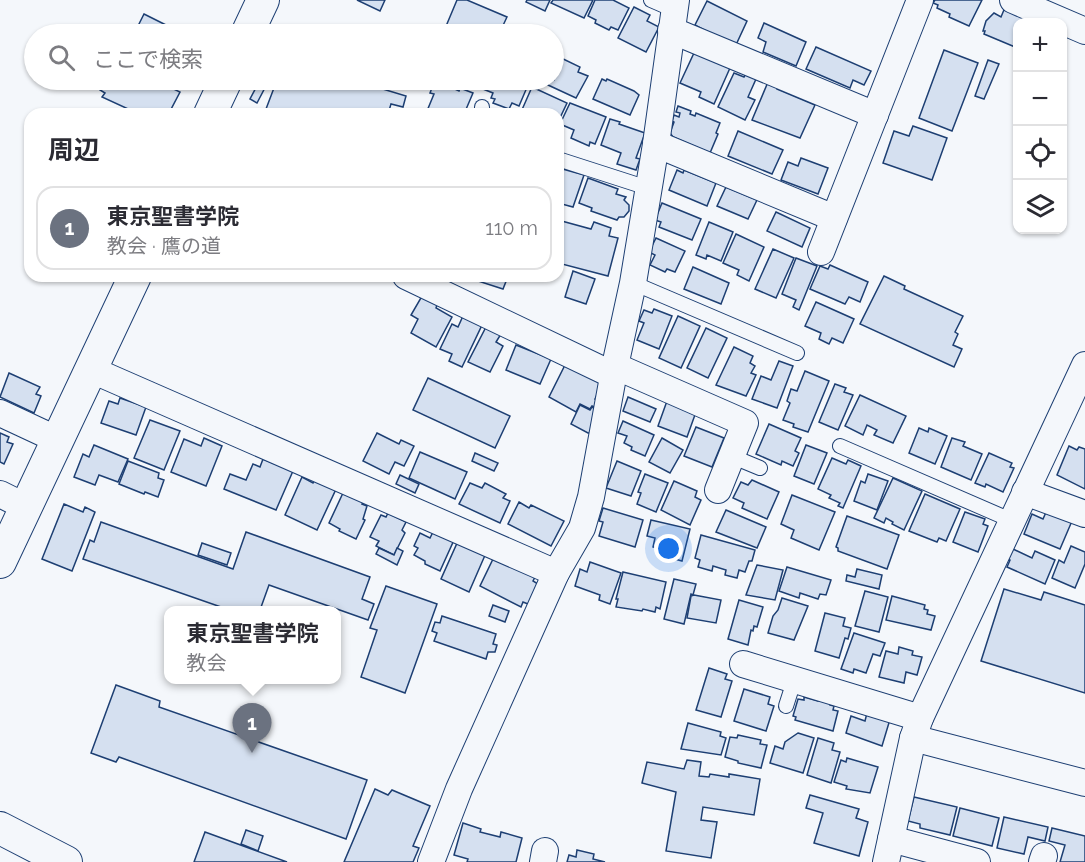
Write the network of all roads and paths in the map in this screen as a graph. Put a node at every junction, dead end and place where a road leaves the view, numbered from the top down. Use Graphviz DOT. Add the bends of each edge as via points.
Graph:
graph roads {
  1 [pos="264,0"];
  2 [pos="920,0"];
  3 [pos="1013,0"];
  4 [pos="668,10"];
  5 [pos="252,24"];
  6 [pos="1085,31"];
  7 [pos="221,90"];
  8 [pos="213,108"];
  9 [pos="875,115"];
  10 [pos="656,144"];
  11 [pos="564,161"];
  12 [pos="648,188"];
  13 [pos="834,218"];
  14 [pos="821,252"];
  15 [pos="132,282"];
  16 [pos="419,282"];
  17 [pos="633,283"];
  18 [pos="797,353"];
  19 [pos="1085,365"];
  20 [pos="92,370"];
  21 [pos="614,370"];
  22 [pos="0,413"];
  23 [pos="58,440"];
  24 [pos="840,446"];
  25 [pos="732,456"];
  26 [pos="760,468"];
  27 [pos="718,490"];
  28 [pos="1025,492"];
  29 [pos="13,501"];
  30 [pos="1085,514"];
  31 [pos="1012,521"];
  32 [pos="0,562"];
  33 [pos="556,573"];
  34 [pos="743,664"];
  35 [pos="794,681"];
  36 [pos="786,706"];
  37 [pos="917,728"];
  38 [pos="1085,783"];
  39 [pos="0,828"];
  40 [pos="888,851"];
  41 [pos="66,862"];
  42 [pos="431,862"];
  43 [pos="977,862"];
  1 -- 5 [label="street"];
  2 -- 9 [label="street"];
  3 -- 6 [label="street"];
  4 -- 9 [label="street"];
  4 -- 10 [label="street"];
  7 -- 8 [label="street"];
  9 -- 13 [label="street"];
  10 -- 12 [label="street"];
  10 -- 13 [label="street"];
  11 -- 12 [label="lane"];
  12 -- 17 [label="street"];
  13 -- 14 [label="street"];
  15 -- 20 [label="street"];
  16 -- 21 [label="street"];
  17 -- 18 [label="lane"];
  17 -- 21 [label="street"];
  19 -- 28 [label="street"];
  20 -- 23 [label="street"];
  20 -- 33 [label="street"];
  21 -- 25 [label="street" via="745,423"];
  21 -- 33 [label="street" via="591,497 582,528"];
  22 -- 23 [label="street"];
  23 -- 29 [label="street"];
  24 -- 31 [label="lane"];
  25 -- 26 [label="lane"];
  25 -- 27 [label="street"];
  28 -- 30 [label="street"];
  28 -- 31 [label="street"];
  29 -- 32 [label="street"];
  31 -- 37 [label="street"];
  33 -- 42 [label="street" via="459,789"];
  34 -- 35 [label="street"];
  35 -- 36 [label="lane"];
  35 -- 37 [label="street"];
  37 -- 38 [label="street"];
  37 -- 40 [label="street"];
  39 -- 41 [label="street"];
  40 -- 43 [label="street"];
}
